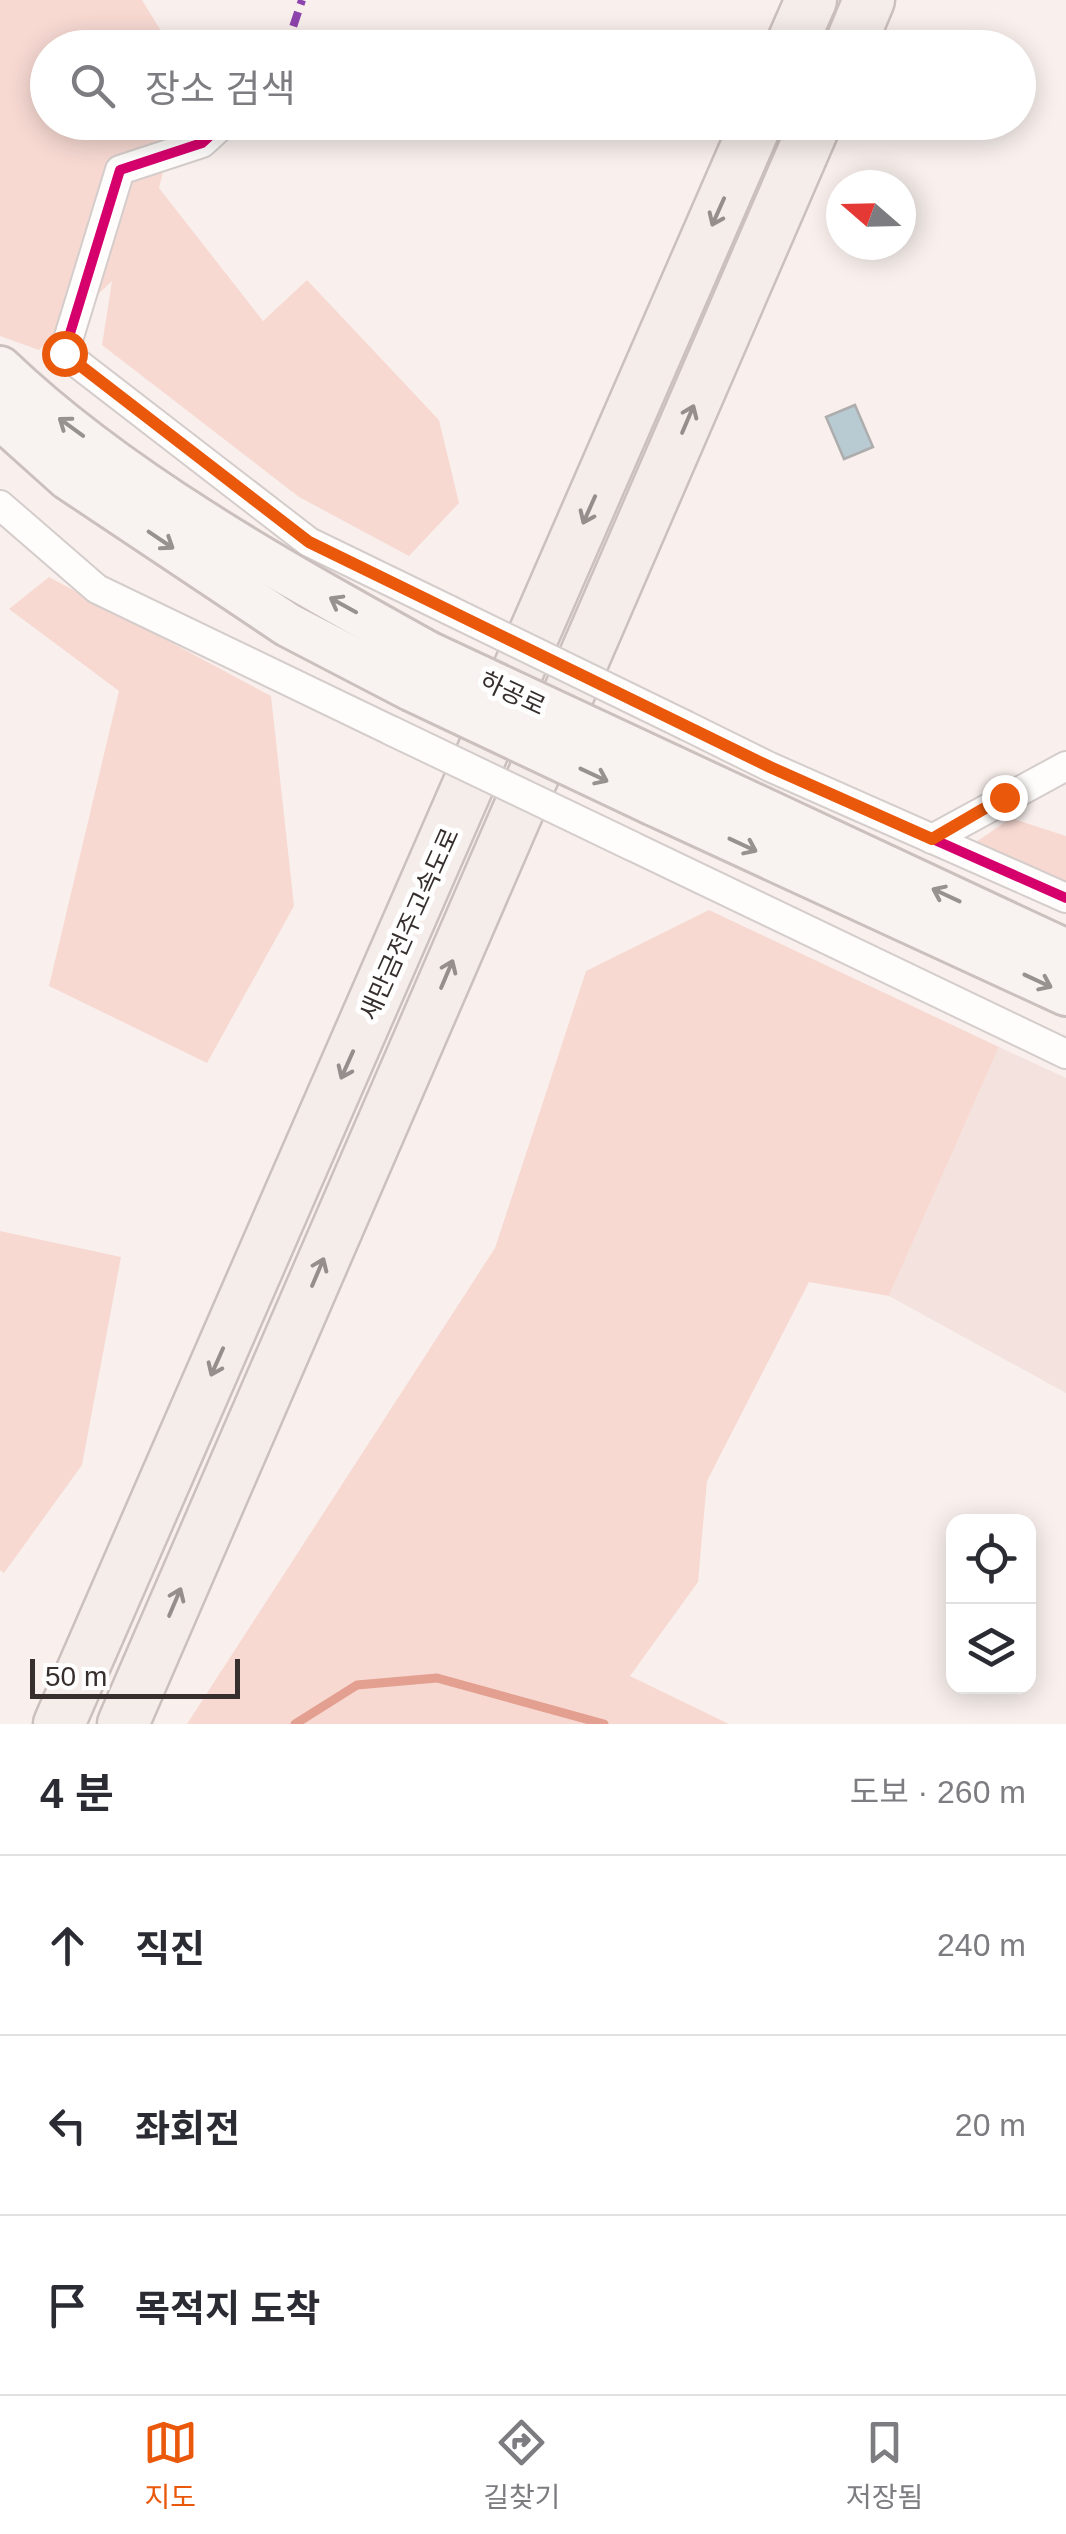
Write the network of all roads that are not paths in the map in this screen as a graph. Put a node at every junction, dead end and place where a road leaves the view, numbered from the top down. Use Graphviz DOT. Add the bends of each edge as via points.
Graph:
graph roads {
  1 [pos="810,0"];
  2 [pos="869,0"];
  3 [pos="798,30"];
  4 [pos="856,30"];
  5 [pos="205,140"];
  6 [pos="749,140"];
  7 [pos="808,140"];
  8 [pos="0,368"];
  9 [pos="0,417"];
  10 [pos="0,505"];
  11 [pos="419,671"];
  12 [pos="1066,766"];
  13 [pos="663,786"];
  14 [pos="932,839"];
  15 [pos="1066,898"];
  16 [pos="1066,950"];
  17 [pos="1066,994"];
  18 [pos="1066,1054"];
  19 [pos="58,1724"];
  20 [pos="123,1724"];
  1 -- 3 [label="highway"];
  2 -- 4 [label="highway"];
  5 -- 14 [label="street, bridge" via="120,170 64,353 309,542"];
  6 -- 19 [label="highway, 새만금전주고속도로, one-way"];
  20 -- 7 [label="highway, one-way"];
  11 -- 8 [label="main road, 하공로, one-way" via="314,589 167,497"];
  9 -- 11 [label="main road, 하공로, one-way" via="68,478 288,624"];
  10 -- 18 [label="street, bridge" via="97,589"];
  11 -- 13 [label="main road, 하공로, bridge"];
  12 -- 14 [label="street"];
  16 -- 13 [label="main road, 하공로, one-way"];
  13 -- 17 [label="main road, 하공로, one-way"];
  14 -- 15 [label="street"];
}
